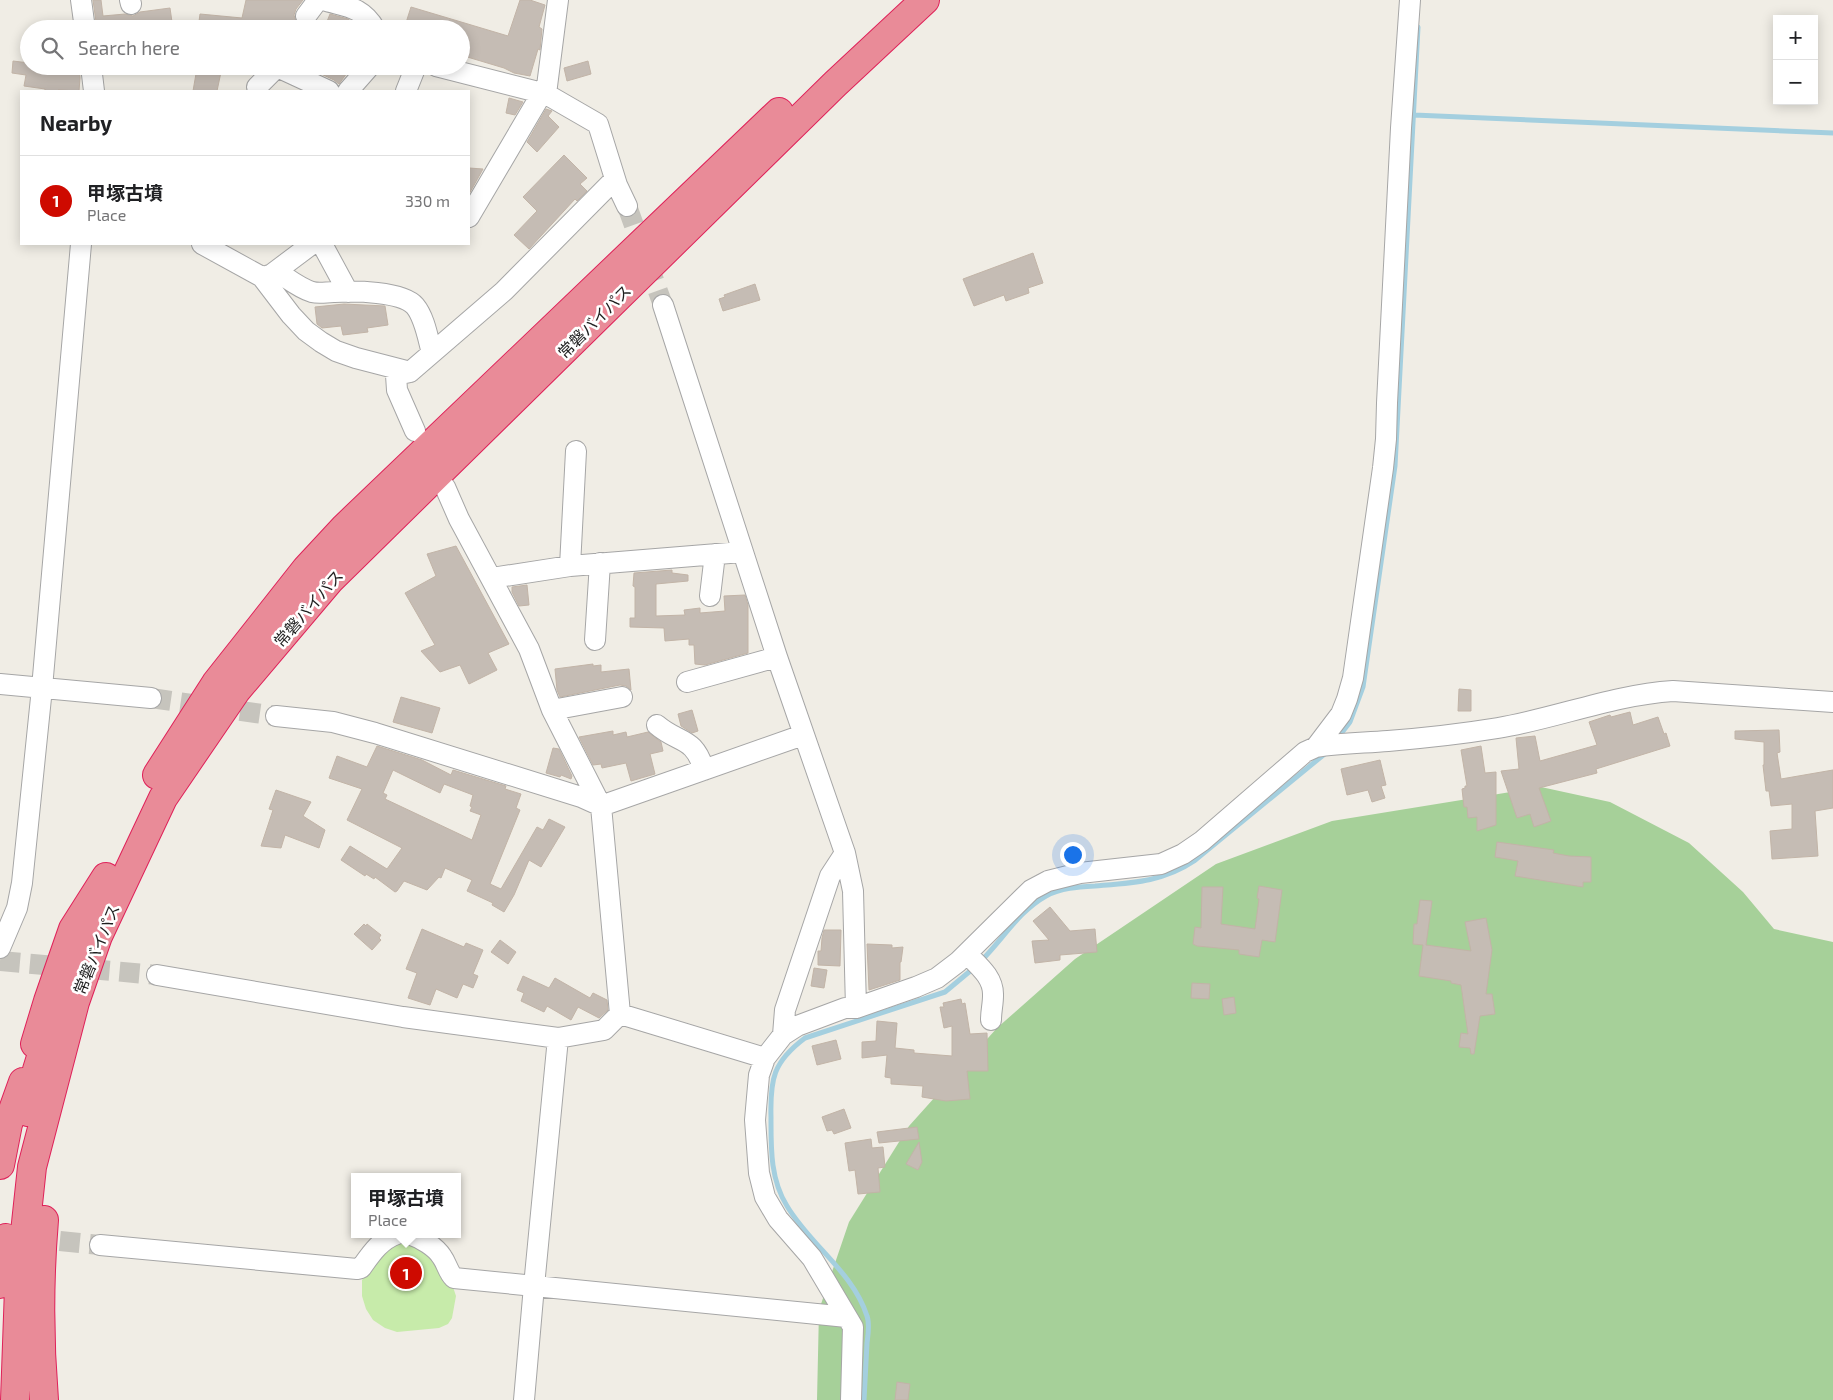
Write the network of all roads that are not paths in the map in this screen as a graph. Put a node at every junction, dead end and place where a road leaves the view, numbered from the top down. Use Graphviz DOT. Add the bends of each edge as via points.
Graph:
graph roads {
  1 [pos="81,0"];
  2 [pos="318,0"];
  3 [pos="323,0"];
  4 [pos="558,0"];
  5 [pos="899,0"];
  6 [pos="924,0"];
  7 [pos="1410,0"];
  8 [pos="306,16"];
  9 [pos="84,20"];
  10 [pos="370,20"];
  11 [pos="92,75"];
  12 [pos="268,75"];
  13 [pos="294,75"];
  14 [pos="362,75"];
  15 [pos="412,75"];
  16 [pos="470,75"];
  17 [pos="257,87"];
  18 [pos="94,90"];
  19 [pos="327,90"];
  20 [pos="349,90"];
  21 [pos="406,90"];
  22 [pos="544,94"];
  23 [pos="615,179"];
  24 [pos="627,206"];
  25 [pos="470,215"];
  26 [pos="81,245"];
  27 [pos="204,245"];
  28 [pos="311,245"];
  29 [pos="323,245"];
  30 [pos="269,274"];
  31 [pos="348,292"];
  32 [pos="663,305"];
  33 [pos="432,353"];
  34 [pos="410,372"];
  35 [pos="416,431"];
  36 [pos="576,451"];
  37 [pos="445,487"];
  38 [pos="742,552"];
  39 [pos="715,554"];
  40 [pos="600,563"];
  41 [pos="570,566"];
  42 [pos="492,578"];
  43 [pos="710,596"];
  44 [pos="595,640"];
  45 [pos="777,657"];
  46 [pos="687,682"];
  47 [pos="0,684"];
  48 [pos="42,688"];
  49 [pos="151,698"];
  50 [pos="622,698"];
  51 [pos="1833,702"];
  52 [pos="552,710"];
  53 [pos="276,716"];
  54 [pos="657,725"];
  55 [pos="803,736"];
  56 [pos="1327,746"];
  57 [pos="704,770"];
  58 [pos="601,806"];
  59 [pos="845,853"];
  60 [pos="106,877"];
  61 [pos="98,936"];
  62 [pos="0,948"];
  63 [pos="973,961"];
  64 [pos="157,975"];
  65 [pos="856,1008"];
  66 [pos="620,1014"];
  67 [pos="991,1020"];
  68 [pos="782,1035"];
  69 [pos="558,1038"];
  70 [pos="765,1058"];
  71 [pos="0,1165"];
  72 [pos="389,1238"];
  73 [pos="418,1238"];
  74 [pos="100,1245"];
  75 [pos="0,1284"];
  76 [pos="534,1286"];
  77 [pos="847,1317"];
  78 [pos="15,1400"];
  79 [pos="44,1400"];
  80 [pos="524,1400"];
  81 [pos="851,1400"];
  1 -- 9 [label="street"];
  2 -- 8 [label="street"];
  3 -- 10 [label="street" via="355,9"];
  4 -- 22 [label="street"];
  5 -- 60 [label="highway, 常磐バイパス" via="671,214 306,569 216,683 153,780"];
  6 -- 61 [label="highway, 常磐バイパス" via="330,580 236,691 163,798"];
  7 -- 56 [label="street" via="1383,468 1353,678"];
  11 -- 18 [label="street"];
  12 -- 17 [label="street"];
  13 -- 19 [label="street"];
  14 -- 20 [label="street"];
  15 -- 21 [label="street"];
  16 -- 22 [label="street"];
  22 -- 23 [label="street" via="598,124"];
  22 -- 25 [label="street"];
  23 -- 24 [label="street"];
  23 -- 33 [label="street" via="504,291"];
  26 -- 48 [label="street"];
  27 -- 30 [label="street"];
  28 -- 30 [label="street"];
  29 -- 31 [label="street"];
  30 -- 31 [label="street" via="320,294"];
  30 -- 34 [label="street" via="291,315 321,342 356,358"];
  31 -- 33 [label="street" via="389,295 412,303 421,317"];
  32 -- 38 [label="street"];
  33 -- 34 [label="street"];
  34 -- 35 [label="street" via="396,375 397,390"];
  36 -- 41 [label="street"];
  37 -- 42 [label="street"];
  38 -- 39 [label="street"];
  38 -- 45 [label="street"];
  39 -- 40 [label="street"];
  39 -- 43 [label="street"];
  40 -- 41 [label="street"];
  40 -- 44 [label="street"];
  41 -- 42 [label="street"];
  42 -- 52 [label="street" via="529,649"];
  45 -- 46 [label="street"];
  45 -- 55 [label="street"];
  47 -- 48 [label="street"];
  48 -- 49 [label="street"];
  48 -- 62 [label="street" via="22,883 17,908"];
  50 -- 52 [label="street"];
  51 -- 56 [label="street" via="1652,692 1501,727 1424,738"];
  52 -- 58 [label="street"];
  53 -- 58 [label="street" via="333,722 376,733"];
  54 -- 57 [label="street" via="693,747"];
  55 -- 57 [label="street"];
  55 -- 59 [label="street"];
  56 -- 63 [label="street" via="1305,752 1183,854 1161,864 1080,873 1048,881 1031,890"];
  57 -- 58 [label="street"];
  58 -- 66 [label="street"];
  59 -- 65 [label="street" via="853,891"];
  59 -- 68 [label="street" via="830,876 785,1010"];
  60 -- 71 [label="highway" via="73,929 8,1124"];
  60 -- 75 [label="highway, 常磐バイパス" via="62,988 37,1070 18,1157"];
  61 -- 78 [label="highway, 常磐バイパス" via="75,1002 32,1167 19,1288"];
  61 -- 79 [label="highway" via="54,1134 46,1187 40,1311"];
  63 -- 65 [label="street" via="916,987"];
  63 -- 67 [label="street" via="988,978 993,991"];
  64 -- 69 [label="street" via="402,1017"];
  65 -- 68 [label="street" via="845,1008"];
  66 -- 69 [label="street" via="604,1030"];
  66 -- 70 [label="street"];
  68 -- 70 [label="street"];
  69 -- 76 [label="street"];
  70 -- 77 [label="street" via="759,1075 754,1120 759,1173 765,1197 778,1219 812,1258"];
  72 -- 74 [label="street" via="357,1269"];
  73 -- 76 [label="street" via="442,1256 454,1278"];
  76 -- 77 [label="street"];
  76 -- 80 [label="street"];
  77 -- 81 [label="street" via="853,1328"];
}
